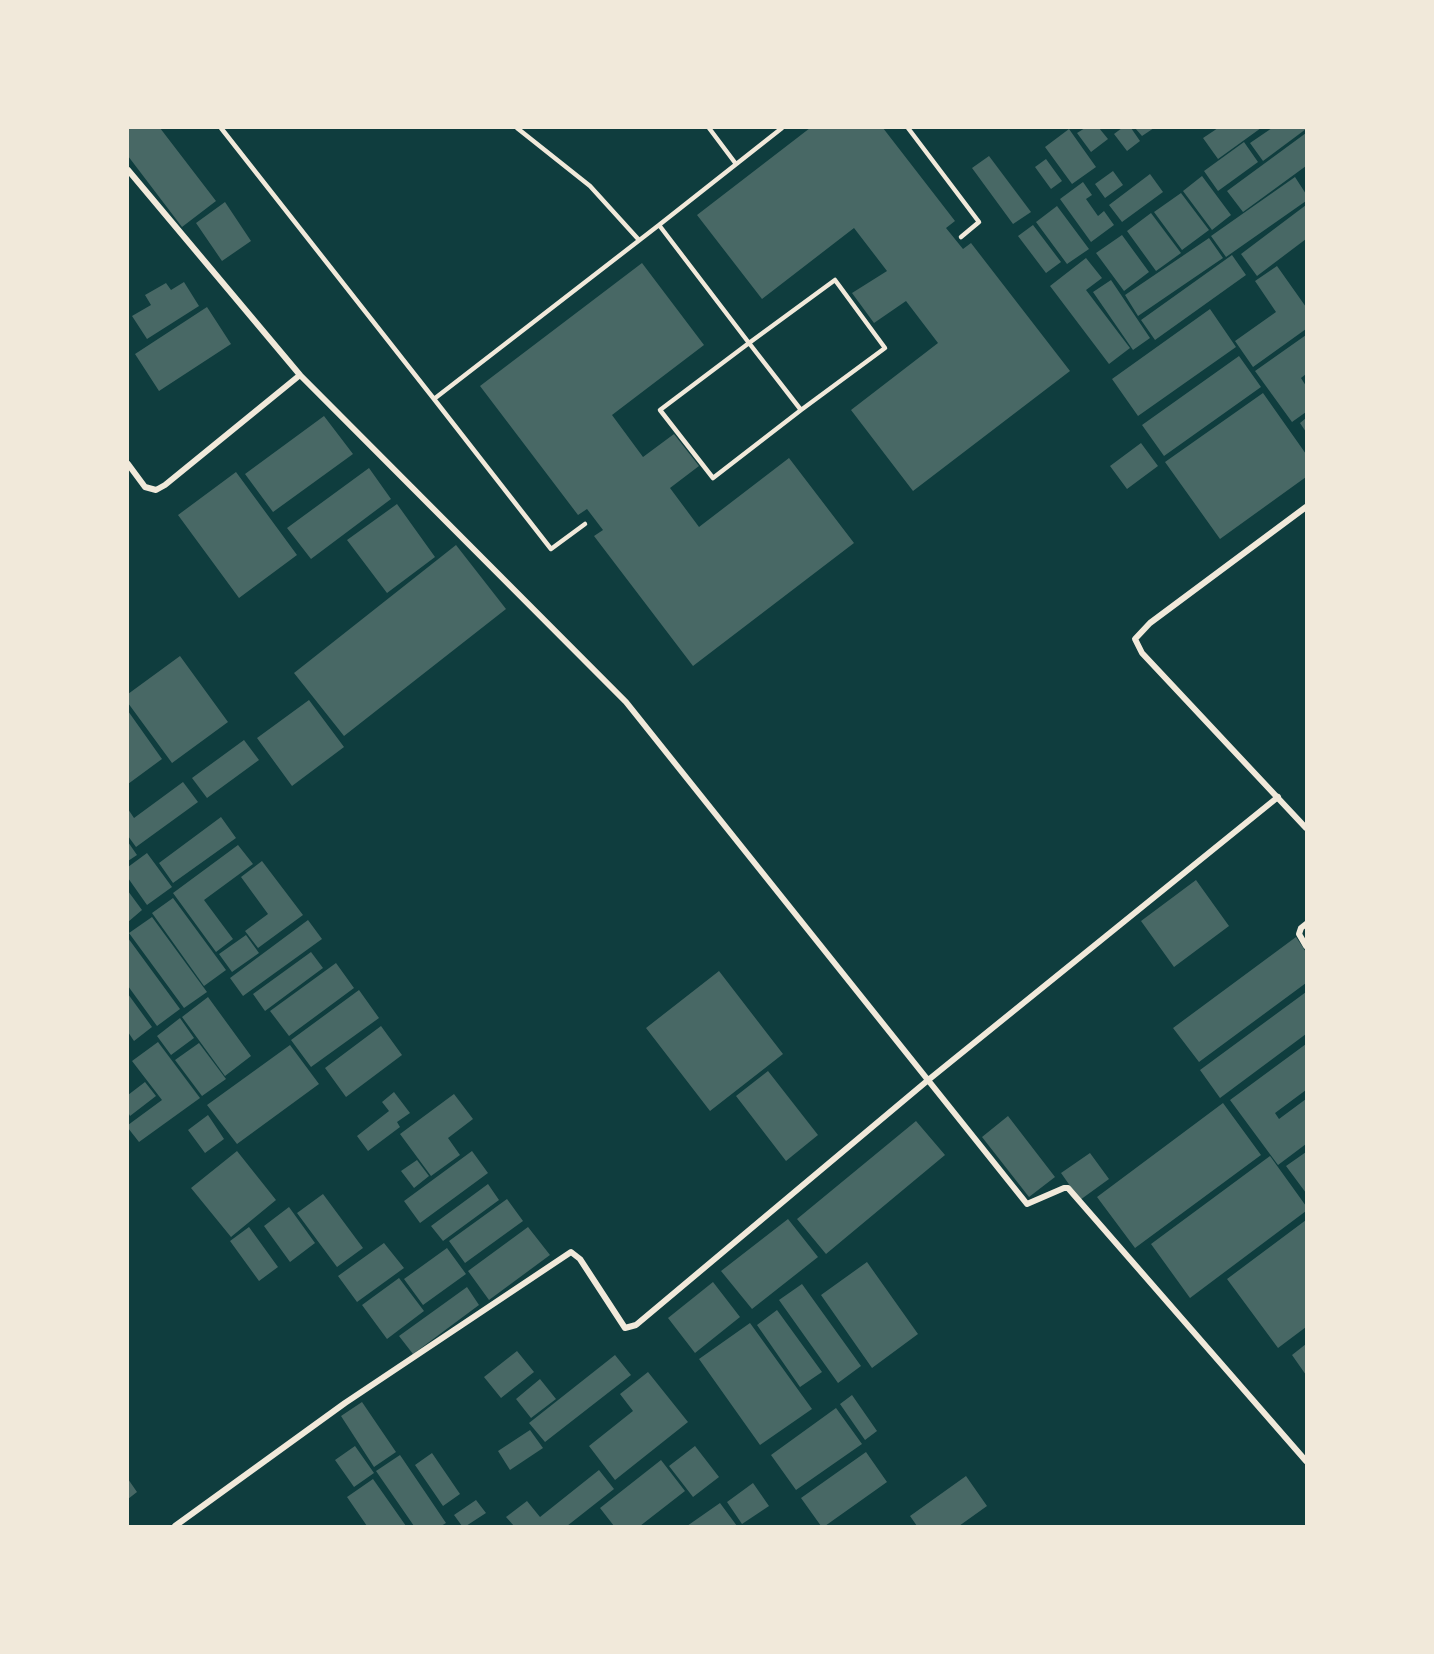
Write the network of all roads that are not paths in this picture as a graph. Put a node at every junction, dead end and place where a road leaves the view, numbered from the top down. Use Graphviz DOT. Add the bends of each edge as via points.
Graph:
graph roads {
  1 [pos="221,128"];
  2 [pos="517,128"];
  3 [pos="709,128"];
  4 [pos="782,128"];
  5 [pos="908,128"];
  6 [pos="736,164"];
  7 [pos="128,170"];
  8 [pos="659,225"];
  9 [pos="961,237"];
  10 [pos="639,240"];
  11 [pos="749,343"];
  12 [pos="300,375"];
  13 [pos="434,399"];
  14 [pos="801,410"];
  15 [pos="128,464"];
  16 [pos="1306,507"];
  17 [pos="585,524"];
  18 [pos="1278,797"];
  19 [pos="1306,828"];
  20 [pos="1306,924"];
  21 [pos="1306,946"];
  22 [pos="927,1081"];
  23 [pos="1306,1461"];
  24 [pos="175,1527"];
  1 -- 13 [label="lane"];
  2 -- 10 [label="lane" via="590,186"];
  3 -- 6 [label="lane"];
  4 -- 6 [label="lane"];
  5 -- 9 [label="lane" via="979,222"];
  6 -- 8 [label="lane"];
  7 -- 12 [label="street"];
  8 -- 10 [label="lane"];
  8 -- 11 [label="lane"];
  10 -- 13 [label="lane"];
  11 -- 14 [label="lane"];
  11 -- 14 [label="lane" via="835,280 885,348"];
  11 -- 14 [label="lane" via="660,410 712,478"];
  12 -- 15 [label="street" via="156,490 145,487"];
  12 -- 22 [label="street" via="626,702"];
  13 -- 17 [label="lane" via="551,549"];
  16 -- 18 [label="street" via="1150,623 1135,639 1142,653"];
  18 -- 19 [label="street"];
  18 -- 22 [label="street"];
  20 -- 21 [label="street" via="1299,934"];
  22 -- 23 [label="street" via="1027,1204 1068,1188"];
  22 -- 24 [label="street" via="636,1325 625,1328 580,1259 571,1252 345,1403"];
}
